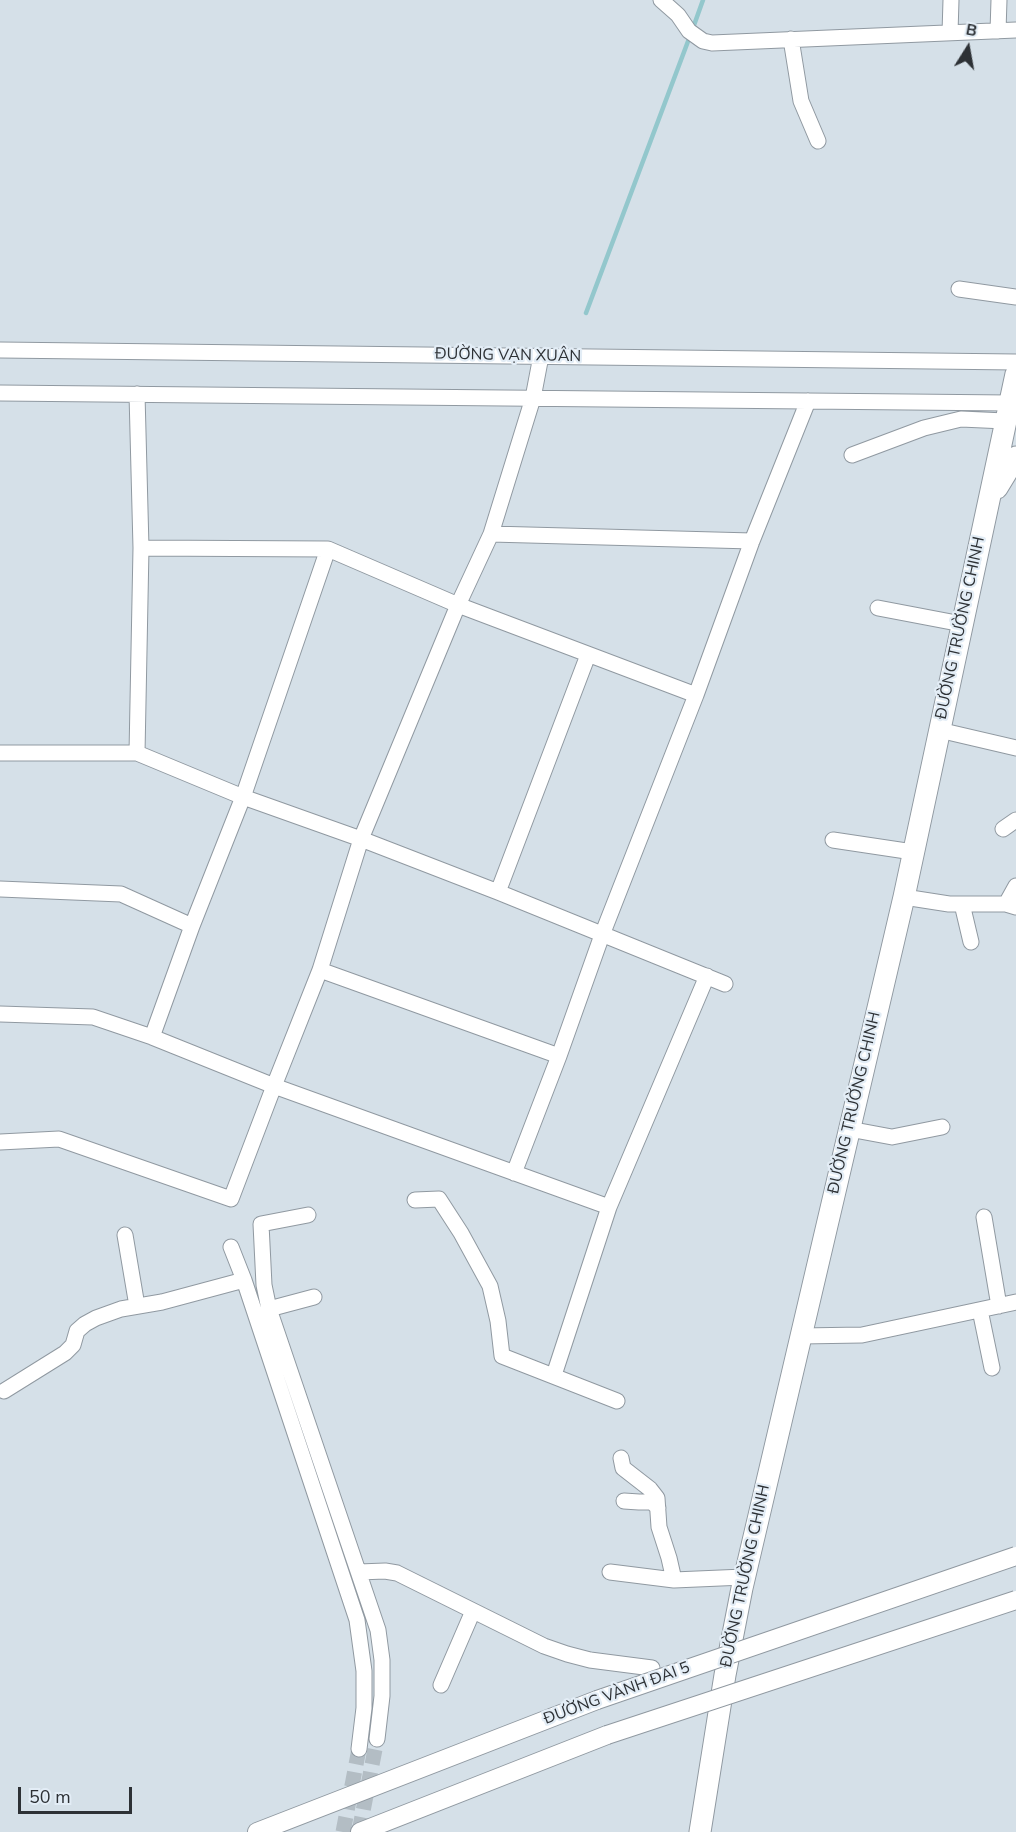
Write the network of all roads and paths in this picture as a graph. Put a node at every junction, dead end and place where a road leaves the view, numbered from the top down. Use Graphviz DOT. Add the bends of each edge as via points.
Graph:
graph roads {
  1 [pos="661,0"];
  2 [pos="951,0"];
  3 [pos="999,0"];
  4 [pos="1016,30"];
  5 [pos="998,31"];
  6 [pos="950,33"];
  7 [pos="791,39"];
  8 [pos="818,141"];
  9 [pos="959,289"];
  10 [pos="1016,297"];
  11 [pos="0,350"];
  12 [pos="540,356"];
  13 [pos="1016,362"];
  14 [pos="0,393"];
  15 [pos="137,394"];
  16 [pos="1012,394"];
  17 [pos="533,398"];
  18 [pos="808,401"];
  19 [pos="852,455"];
  20 [pos="1016,457"];
  21 [pos="987,507"];
  22 [pos="491,534"];
  23 [pos="752,541"];
  24 [pos="141,548"];
  25 [pos="328,549"];
  26 [pos="458,605"];
  27 [pos="878,608"];
  28 [pos="962,624"];
  29 [pos="588,655"];
  30 [pos="696,695"];
  31 [pos="939,730"];
  32 [pos="1016,748"];
  33 [pos="0,753"];
  34 [pos="137,753"];
  35 [pos="243,797"];
  36 [pos="361,839"];
  37 [pos="833,840"];
  38 [pos="913,852"];
  39 [pos="1016,886"];
  40 [pos="0,889"];
  41 [pos="498,892"];
  42 [pos="904,897"];
  43 [pos="962,904"];
  44 [pos="1011,905"];
  45 [pos="192,926"];
  46 [pos="602,935"];
  47 [pos="971,942"];
  48 [pos="320,970"];
  49 [pos="707,976"];
  50 [pos="725,984"];
  51 [pos="0,1014"];
  52 [pos="152,1037"];
  53 [pos="559,1056"];
  54 [pos="274,1086"];
  55 [pos="942,1126"];
  56 [pos="849,1129"];
  57 [pos="0,1142"];
  58 [pos="514,1173"];
  59 [pos="415,1200"];
  60 [pos="609,1207"];
  61 [pos="308,1215"];
  62 [pos="984,1217"];
  63 [pos="125,1235"];
  64 [pos="231,1247"];
  65 [pos="244,1280"];
  66 [pos="314,1297"];
  67 [pos="1016,1302"];
  68 [pos="137,1306"];
  69 [pos="999,1306"];
  70 [pos="269,1309"];
  71 [pos="980,1310"];
  72 [pos="801,1336"];
  73 [pos="992,1368"];
  74 [pos="554,1375"];
  75 [pos="4,1390"];
  76 [pos="617,1401"];
  77 [pos="621,1458"];
  78 [pos="624,1500"];
  79 [pos="658,1508"];
  80 [pos="1016,1556"];
  81 [pos="359,1572"];
  82 [pos="610,1572"];
  83 [pos="744,1577"];
  84 [pos="674,1580"];
  85 [pos="1016,1600"];
  86 [pos="473,1611"];
  87 [pos="652,1668"];
  88 [pos="441,1685"];
  89 [pos="377,1739"];
  90 [pos="359,1749"];
  91 [pos="257,1832"];
  92 [pos="360,1832"];
  93 [pos="700,1832"];
  1 -- 7 [label="street" via="703,41"];
  2 -- 6 [label="street"];
  3 -- 5 [label="street"];
  4 -- 5 [label="street"];
  5 -- 6 [label="street"];
  6 -- 7 [label="street"];
  7 -- 8 [label="street" via="801,101"];
  9 -- 10 [label="street"];
  11 -- 12 [label="street, ĐƯỜNG VẠN XUÂN"];
  12 -- 13 [label="street, ĐƯỜNG VẠN XUÂN"];
  12 -- 17 [label="street"];
  14 -- 15 [label="street"];
  15 -- 17 [label="street"];
  15 -- 24 [label="street"];
  16 -- 18 [label="street"];
  16 -- 19 [label="street" via="961,419 924,428"];
  16 -- 21 [label="highway, ĐƯỜNG TRƯỜNG CHINH"];
  17 -- 18 [label="street"];
  17 -- 22 [label="street"];
  18 -- 23 [label="street"];
  20 -- 21 [label="highway"];
  21 -- 28 [label="highway, ĐƯỜNG TRƯỜNG CHINH"];
  22 -- 23 [label="street"];
  22 -- 26 [label="street"];
  23 -- 30 [label="street"];
  24 -- 25 [label="street"];
  24 -- 34 [label="street"];
  25 -- 26 [label="street"];
  25 -- 35 [label="street"];
  26 -- 29 [label="street"];
  26 -- 36 [label="street"];
  27 -- 28 [label="street"];
  28 -- 31 [label="highway, ĐƯỜNG TRƯỜNG CHINH"];
  29 -- 30 [label="street"];
  29 -- 41 [label="street"];
  30 -- 46 [label="street"];
  31 -- 32 [label="street"];
  31 -- 38 [label="highway, ĐƯỜNG TRƯỜNG CHINH"];
  33 -- 34 [label="street"];
  34 -- 35 [label="street"];
  35 -- 36 [label="street"];
  35 -- 45 [label="street"];
  36 -- 41 [label="street"];
  36 -- 48 [label="street"];
  37 -- 38 [label="street"];
  38 -- 42 [label="highway, ĐƯỜNG TRƯỜNG CHINH"];
  39 -- 44 [label="street"];
  40 -- 45 [label="street" via="121,894"];
  41 -- 46 [label="street"];
  42 -- 43 [label="street"];
  42 -- 56 [label="highway, ĐƯỜNG TRƯỜNG CHINH"];
  43 -- 44 [label="street"];
  43 -- 47 [label="street"];
  45 -- 52 [label="street"];
  46 -- 49 [label="street"];
  46 -- 53 [label="street"];
  48 -- 53 [label="street"];
  48 -- 54 [label="street"];
  49 -- 50 [label="street"];
  49 -- 60 [label="street"];
  51 -- 52 [label="street" via="93,1017"];
  52 -- 54 [label="street"];
  53 -- 58 [label="street"];
  54 -- 57 [label="street" via="231,1199 59,1139"];
  54 -- 58 [label="street"];
  55 -- 56 [label="street" via="892,1137"];
  56 -- 72 [label="highway, ĐƯỜNG TRƯỜNG CHINH"];
  58 -- 60 [label="street"];
  59 -- 74 [label="street" via="439,1199 461,1233 489,1286 502,1356"];
  60 -- 74 [label="street"];
  61 -- 70 [label="street" via="261,1224"];
  62 -- 69 [label="street"];
  63 -- 68 [label="street"];
  64 -- 65 [label="street"];
  65 -- 68 [label="street"];
  65 -- 90 [label="street" via="357,1620 364,1671"];
  66 -- 70 [label="street"];
  67 -- 69 [label="street"];
  68 -- 75 [label="street" via="85,1324 65,1353"];
  69 -- 71 [label="street"];
  70 -- 81 [label="street"];
  71 -- 72 [label="street" via="862,1335"];
  71 -- 73 [label="street"];
  72 -- 83 [label="highway, ĐƯỜNG TRƯỜNG CHINH"];
  74 -- 76 [label="street"];
  77 -- 79 [label="street" via="623,1468 657,1498"];
  78 -- 79 [label="street" via="652,1502"];
  79 -- 84 [label="street" via="659,1527"];
  80 -- 91 [label="main road, ĐƯỜNG VÀNH ĐAI 5, bridge" via="597,1700"];
  81 -- 86 [label="street" via="397,1573"];
  81 -- 89 [label="street" via="378,1630 382,1660"];
  82 -- 84 [label="street"];
  83 -- 84 [label="street"];
  83 -- 93 [label="highway, ĐƯỜNG TRƯỜNG CHINH"];
  85 -- 92 [label="main road, bridge" via="607,1735"];
  86 -- 87 [label="street" via="567,1654"];
  86 -- 88 [label="street"];
}
